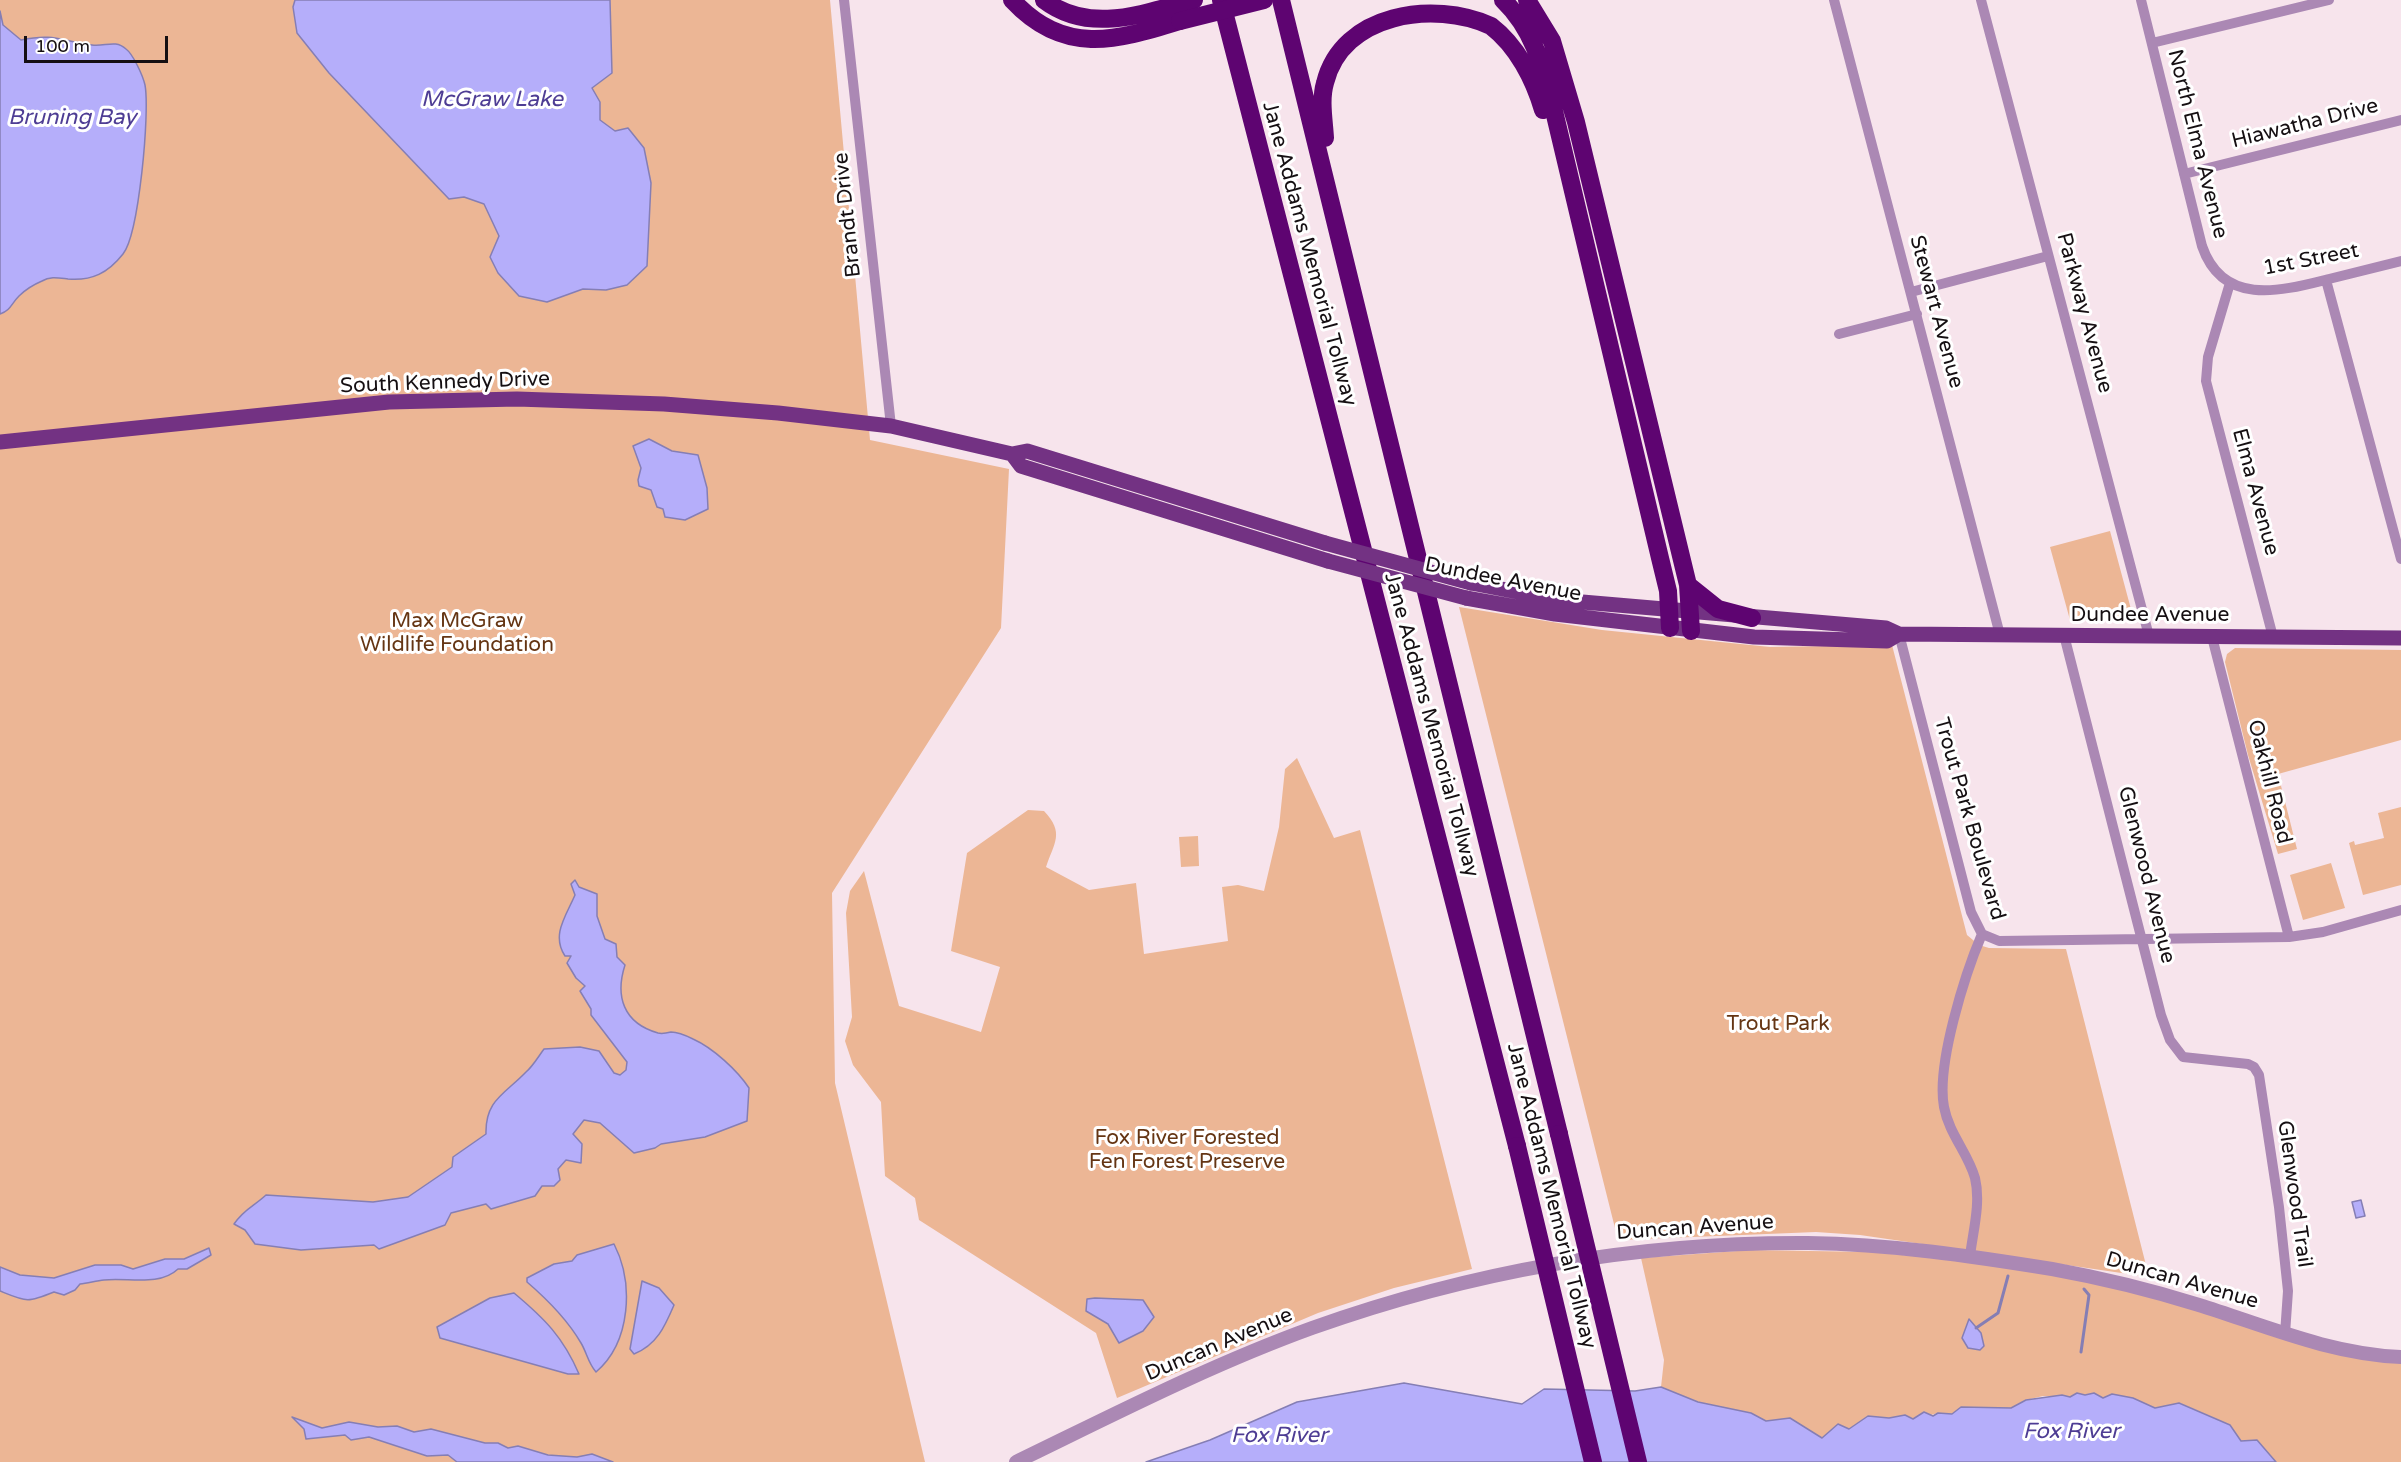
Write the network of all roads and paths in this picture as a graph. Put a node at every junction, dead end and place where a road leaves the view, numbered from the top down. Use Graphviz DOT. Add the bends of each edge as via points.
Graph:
graph roads {
  1 [pos="844,0"];
  2 [pos="1012,0"];
  3 [pos="1044,0"];
  4 [pos="1194,0"];
  5 [pos="1219,0"];
  6 [pos="1264,0"];
  7 [pos="1281,0"];
  8 [pos="1503,0"];
  9 [pos="1527,0"];
  10 [pos="1540,0"];
  11 [pos="1834,0"];
  12 [pos="1981,0"];
  13 [pos="2141,0"];
  14 [pos="2329,0"];
  15 [pos="1178,13"];
  16 [pos="2152,43"];
  17 [pos="2401,120"];
  18 [pos="1576,122"];
  19 [pos="2184,174"];
  20 [pos="1334,208"];
  21 [pos="2048,256"];
  22 [pos="1589,258"];
  23 [pos="2401,261"];
  24 [pos="2326,280"];
  25 [pos="2230,283"];
  26 [pos="1911,292"];
  27 [pos="1917,314"];
  28 [pos="1839,334"];
  29 [pos="891,426"];
  30 [pos="0,442"];
  31 [pos="1012,454"];
  32 [pos="2401,560"];
  33 [pos="1688,585"];
  34 [pos="1752,618"];
  35 [pos="1670,620"];
  36 [pos="1691,621"];
  37 [pos="1899,634"];
  38 [pos="2000,635"];
  39 [pos="2064,635"];
  40 [pos="2149,636"];
  41 [pos="2273,636"];
  42 [pos="2212,637"];
  43 [pos="2401,638"];
  44 [pos="2400,913"];
  45 [pos="1982,934"];
  46 [pos="2289,937"];
  47 [pos="2143,940"];
  48 [pos="2248,1064"];
  49 [pos="1970,1256"];
  50 [pos="2285,1334"];
  51 [pos="2401,1357"];
  52 [pos="1016,1462"];
  53 [pos="1593,1462"];
  54 [pos="1638,1462"];
  1 -- 29 [label="street, Brandt Drive"];
  2 -- 15 [label="highway" via="1040,25 1087,40 1117,39"];
  3 -- 15 [label="highway" via="1072,15 1097,20"];
  4 -- 15 [label="highway"];
  5 -- 53 [label="highway, Jane Addams Memorial Tollway, bridge" via="1516,1146"];
  6 -- 15 [label="highway, bridge"];
  7 -- 20 [label="highway, Jane Addams Memorial Tollway"];
  8 -- 22 [label="highway" via="1524,24 1539,56"];
  9 -- 18 [label="highway" via="1552,41"];
  10 -- 18 [label="highway" via="1561,39"];
  11 -- 26 [label="street, Stewart Avenue"];
  12 -- 21 [label="street, Parkway Avenue"];
  13 -- 16 [label="street, North Elma Avenue"];
  14 -- 16 [label="street"];
  16 -- 19 [label="street, North Elma Avenue"];
  17 -- 19 [label="street, Hiawatha Drive"];
  18 -- 33 [label="highway"];
  19 -- 25 [label="street, North Elma Avenue" via="2204,253"];
  20 -- 22 [label="highway" via="1323,110 1324,86 1334,59 1359,30 1387,12 1421,5 1451,7 1489,24 1526,67"];
  20 -- 54 [label="highway, Jane Addams Memorial Tollway, bridge"];
  21 -- 26 [label="street"];
  21 -- 40 [label="street, Parkway Avenue"];
  22 -- 35 [label="highway" via="1660,558"];
  23 -- 24 [label="street, 1st Street"];
  24 -- 25 [label="street, 1st Street" via="2273,292"];
  24 -- 32 [label="street"];
  25 -- 41 [label="street, Elma Avenue" via="2205,374"];
  26 -- 27 [label="street, Stewart Avenue"];
  27 -- 28 [label="street"];
  27 -- 38 [label="street, Stewart Avenue"];
  29 -- 30 [label="main road, South Kennedy Drive" via="664,404 517,399 390,402"];
  29 -- 31 [label="main road, Dundee Avenue"];
  31 -- 35 [label="main road, Dundee Avenue, bridge" via="1026,451 1325,543 1472,583"];
  31 -- 35 [label="main road, Dundee Avenue, bridge" via="1021,466 1328,561 1467,598 1555,614"];
  33 -- 34 [label="highway" via="1718,609"];
  33 -- 36 [label="highway"];
  34 -- 36 [label="main road, Dundee Avenue"];
  34 -- 37 [label="main road, Dundee Avenue" via="1886,628"];
  35 -- 36 [label="main road, Dundee Avenue"];
  36 -- 37 [label="main road, Dundee Avenue" via="1754,637 1887,641"];
  37 -- 38 [label="main road, Dundee Avenue"];
  37 -- 45 [label="street, Trout Park Boulevard" via="1971,912"];
  38 -- 39 [label="main road, Dundee Avenue"];
  39 -- 40 [label="main road, Dundee Avenue"];
  39 -- 47 [label="street, Glenwood Avenue"];
  40 -- 42 [label="main road, Dundee Avenue"];
  41 -- 42 [label="main road, Dundee Avenue"];
  41 -- 43 [label="main road, Dundee Avenue"];
  42 -- 46 [label="street, Oakhill Road"];
  44 -- 46 [label="street"];
  45 -- 47 [label="street" via="1999,941"];
  45 -- 49 [label="street, Trout Park Boulevard" via="1969,965 1950,1040 1943,1099 1948,1123 1976,1187"];
  46 -- 47 [label="street"];
  47 -- 48 [label="street, Glenwood Avenue" via="2163,1024 2177,1050 2188,1059"];
  48 -- 50 [label="street, Glenwood Trail" via="2254,1067 2262,1086 2279,1207 2288,1291"];
  49 -- 50 [label="street, Duncan Avenue" via="2120,1282"];
  49 -- 52 [label="street, Duncan Avenue" via="1831,1244 1723,1245 1612,1254 1524,1269 1408,1297 1290,1336"];
  50 -- 51 [label="street, Duncan Avenue" via="2344,1350"];
}
